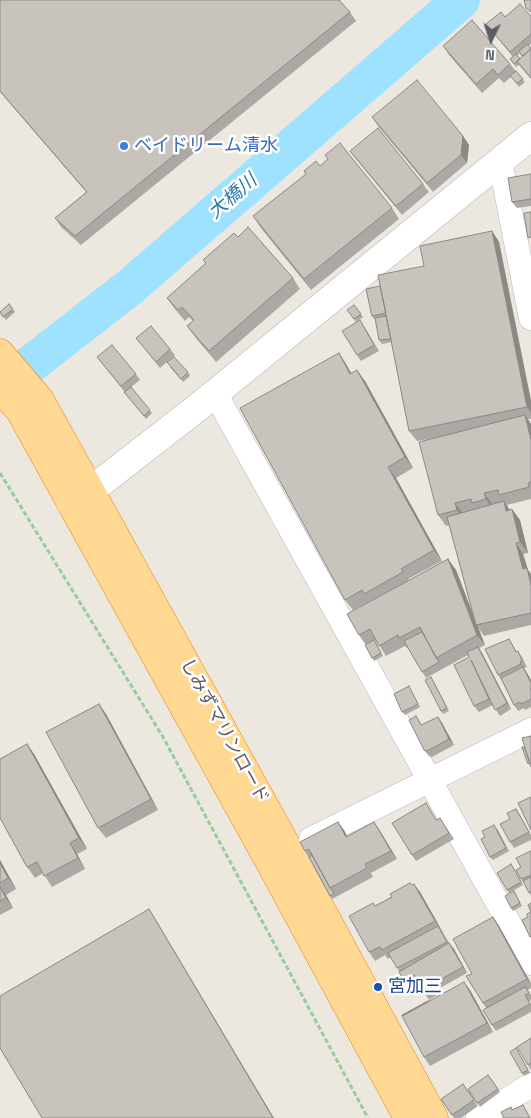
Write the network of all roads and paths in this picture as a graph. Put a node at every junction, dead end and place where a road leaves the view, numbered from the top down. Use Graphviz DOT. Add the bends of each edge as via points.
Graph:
graph roads {
  1 [pos="531,136"];
  2 [pos="500,161"];
  3 [pos="531,318"];
  4 [pos="0,353"];
  5 [pos="0,388"];
  6 [pos="215,393"];
  7 [pos="30,405"];
  8 [pos="0,473"];
  9 [pos="80,496"];
  10 [pos="531,730"];
  11 [pos="430,779"];
  12 [pos="279,855"];
  13 [pos="531,963"];
  14 [pos="531,1086"];
  15 [pos="368,1118"];
  16 [pos="408,1118"];
  17 [pos="434,1118"];
  18 [pos="478,1118"];
  1 -- 2 [label="street"];
  2 -- 3 [label="street"];
  2 -- 6 [label="street"];
  4 -- 7 [label="highway, しみずマリンロード"];
  5 -- 7 [label="highway, しみずマリンロード"];
  6 -- 9 [label="street"];
  6 -- 11 [label="street"];
  7 -- 9 [label="highway, しみずマリンロード"];
  8 -- 15 [label="path" via="163,737"];
  9 -- 12 [label="highway, しみずマリンロード"];
  10 -- 11 [label="street"];
  11 -- 12 [label="street"];
  11 -- 13 [label="street"];
  12 -- 16 [label="highway, しみずマリンロード"];
  12 -- 17 [label="highway, しみずマリンロード"];
  14 -- 18 [label="street"];
}
